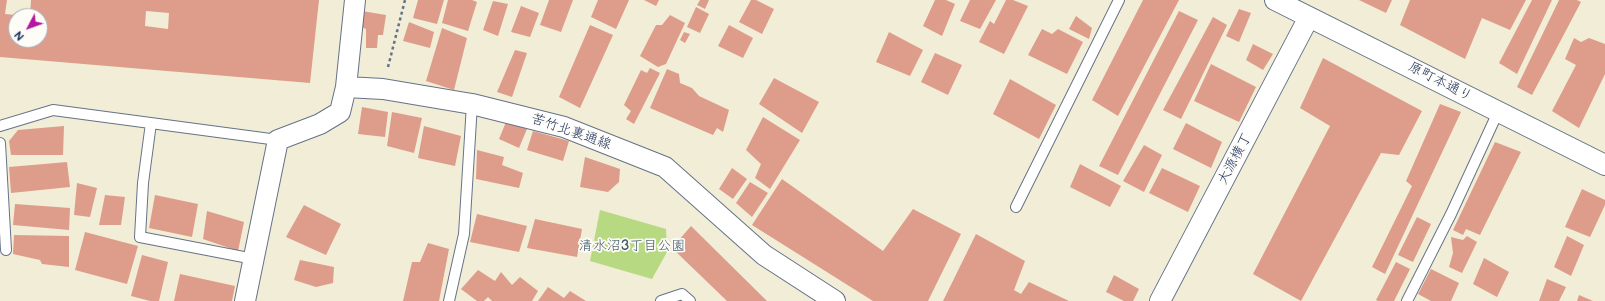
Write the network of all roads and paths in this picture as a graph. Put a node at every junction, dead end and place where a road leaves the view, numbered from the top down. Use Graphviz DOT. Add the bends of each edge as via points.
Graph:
graph roads {
  1 [pos="355,0"];
  2 [pos="405,0"];
  3 [pos="1119,0"];
  4 [pos="1275,0"];
  5 [pos="1309,17"];
  6 [pos="346,87"];
  7 [pos="383,89"];
  8 [pos="472,104"];
  9 [pos="1498,112"];
  10 [pos="151,123"];
  11 [pos="0,126"];
  12 [pos="278,140"];
  13 [pos="0,143"];
  14 [pos="1605,165"];
  15 [pos="1016,207"];
  16 [pos="6,250"];
  17 [pos="254,259"];
  18 [pos="831,300"];
  19 [pos="245,301"];
  20 [pos="448,301"];
  21 [pos="661,301"];
  22 [pos="690,301"];
  23 [pos="1160,301"];
  24 [pos="1407,301"];
  1 -- 6 [label="street"];
  2 -- 7 [label="path"];
  3 -- 15 [label="lane"];
  4 -- 5 [label="street, 原町本通り"];
  5 -- 9 [label="street, 原町本通り"];
  5 -- 23 [label="street, 大源横丁"];
  6 -- 7 [label="street, 苦竹北裏通線"];
  6 -- 12 [label="street" via="340,112 320,124"];
  7 -- 8 [label="street, 苦竹北裏通線"];
  8 -- 18 [label="street, 苦竹北裏通線" via="564,127 665,167 764,255"];
  8 -- 20 [label="lane" via="464,234"];
  9 -- 14 [label="street, 原町本通り"];
  9 -- 24 [label="lane"];
  10 -- 11 [label="lane" via="52,110"];
  10 -- 12 [label="lane"];
  10 -- 17 [label="lane" via="143,183 140,237"];
  12 -- 17 [label="street"];
  13 -- 16 [label="lane"];
  17 -- 19 [label="street"];
  21 -- 22 [label="lane" via="682,294"];
}
